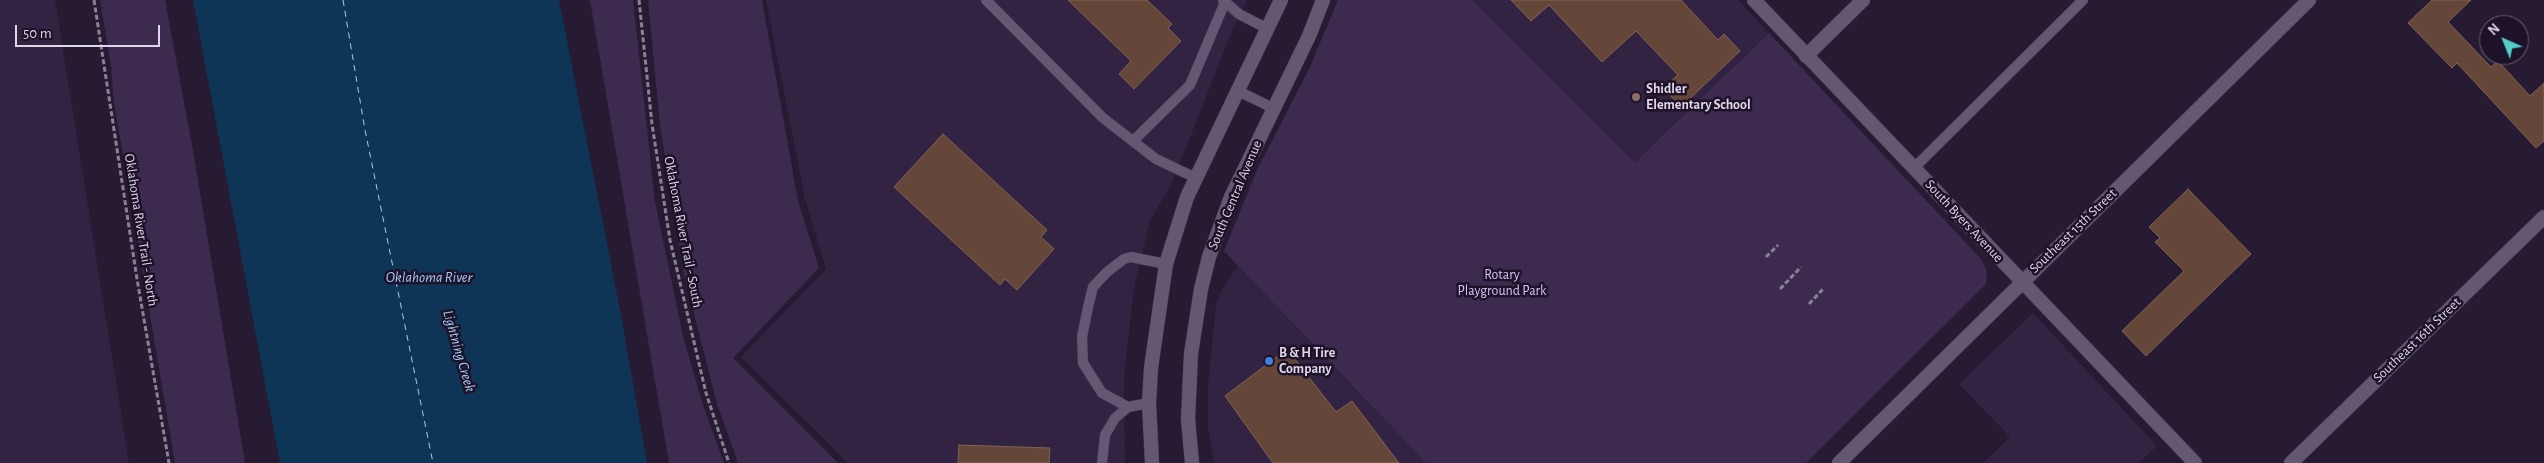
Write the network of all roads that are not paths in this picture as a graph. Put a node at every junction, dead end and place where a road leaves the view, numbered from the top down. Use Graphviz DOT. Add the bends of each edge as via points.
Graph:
graph roads {
  1 [pos="986,0"];
  2 [pos="1281,0"];
  3 [pos="1323,0"];
  4 [pos="1754,0"];
  5 [pos="1863,0"];
  6 [pos="2083,0"];
  7 [pos="2309,0"];
  8 [pos="1224,1"];
  9 [pos="1268,29"];
  10 [pos="1806,56"];
  11 [pos="1238,91"];
  12 [pos="1274,108"];
  13 [pos="1133,141"];
  14 [pos="1914,168"];
  15 [pos="1196,178"];
  16 [pos="2544,217"];
  17 [pos="1166,264"];
  18 [pos="2021,282"];
  19 [pos="1149,403"];
  20 [pos="1128,407"];
  21 [pos="1102,463"];
  22 [pos="1152,463"];
  23 [pos="1192,463"];
  24 [pos="1839,463"];
  25 [pos="2195,463"];
  26 [pos="2291,463"];
  1 -- 13 [label="lane" via="1103,118"];
  2 -- 9 [label="main road"];
  3 -- 12 [label="main road, South Central Avenue"];
  4 -- 10 [label="main road, South Byers Avenue"];
  5 -- 10 [label="main road"];
  6 -- 14 [label="lane"];
  7 -- 18 [label="main road, Southeast 15th Street"];
  8 -- 9 [label="lane" via="1239,14"];
  8 -- 13 [label="lane" via="1190,85"];
  9 -- 11 [label="main road"];
  10 -- 14 [label="main road, South Byers Avenue"];
  11 -- 12 [label="lane"];
  11 -- 15 [label="main road"];
  12 -- 23 [label="main road, South Central Avenue" via="1231,198 1200,289 1190,354"];
  13 -- 15 [label="lane" via="1156,159"];
  14 -- 18 [label="main road, South Byers Avenue"];
  15 -- 17 [label="main road"];
  16 -- 26 [label="main road, Southeast 16th Street"];
  17 -- 19 [label="main road" via="1154,332"];
  17 -- 20 [label="lane" via="1131,257 1124,259 1093,287 1082,337 1083,363 1102,393"];
  18 -- 24 [label="main road, Southeast 15th Street"];
  18 -- 25 [label="main road, South Byers Avenue"];
  19 -- 20 [label="lane"];
  19 -- 22 [label="main road"];
  20 -- 21 [label="lane" via="1115,418 1105,435"];
}
